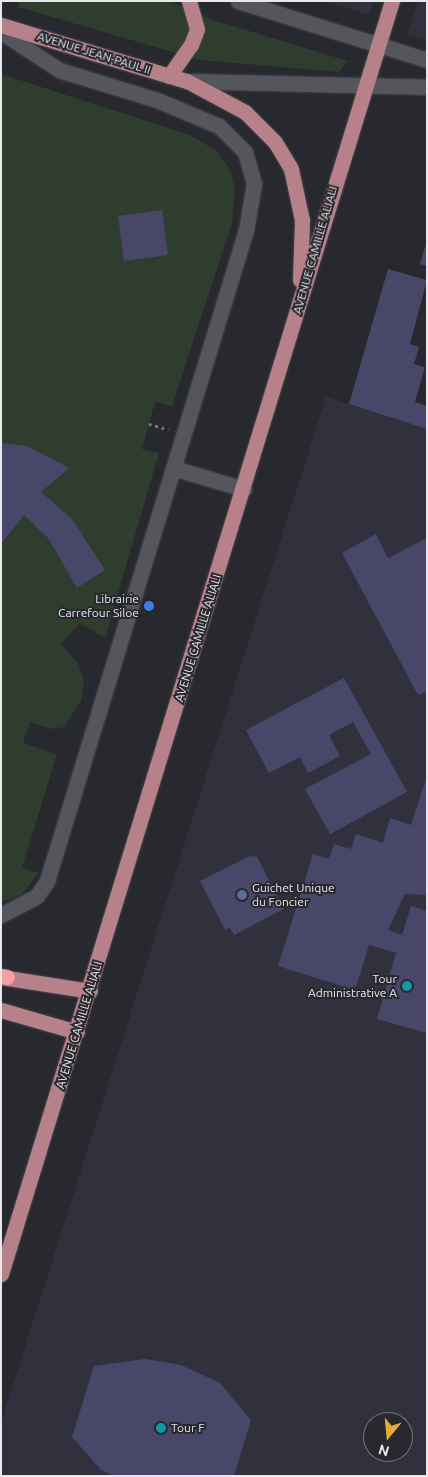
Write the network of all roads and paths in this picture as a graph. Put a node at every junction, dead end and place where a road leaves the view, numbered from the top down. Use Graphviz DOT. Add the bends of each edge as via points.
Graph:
graph roads {
  1 [pos="189,1"];
  2 [pos="238,1"];
  3 [pos="392,1"];
  4 [pos="1,25"];
  5 [pos="1,32"];
  6 [pos="378,45"];
  7 [pos="427,60"];
  8 [pos="169,76"];
  9 [pos="187,81"];
  10 [pos="366,84"];
  11 [pos="427,87"];
  12 [pos="300,306"];
  13 [pos="173,468"];
  14 [pos="244,489"];
  15 [pos="1,914"];
  16 [pos="3,977"];
  17 [pos="90,991"];
  18 [pos="1,1010"];
  19 [pos="77,1032"];
  20 [pos="1,1274"];
  1 -- 8 [label="main road" via="196,29 191,45"];
  2 -- 6 [label="street"];
  3 -- 6 [label="main road, AVENUE CAMILLE ALIALI"];
  4 -- 8 [label="main road, AVENUE JEAN-PAUL II"];
  5 -- 13 [label="street" via="59,70 157,100 219,126 245,152 254,184 246,230"];
  6 -- 7 [label="street"];
  6 -- 10 [label="main road, AVENUE CAMILLE ALIALI"];
  8 -- 9 [label="main road, AVENUE JEAN-PAUL II"];
  9 -- 10 [label="street, AVENUE JEAN-PAUL II"];
  9 -- 12 [label="main road, AVENUE JEAN-PAUL II" via="245,112 285,158 302,220"];
  10 -- 11 [label="street, AVENUE JEAN-PAUL II"];
  10 -- 12 [label="main road, AVENUE CAMILLE ALIALI"];
  12 -- 14 [label="main road, AVENUE CAMILLE ALIALI"];
  13 -- 14 [label="street"];
  13 -- 15 [label="street" via="47,880 37,896"];
  14 -- 17 [label="main road, AVENUE CAMILLE ALIALI"];
  16 -- 17 [label="main road"];
  17 -- 19 [label="main road, AVENUE CAMILLE ALIALI"];
  18 -- 19 [label="main road"];
  19 -- 20 [label="main road, AVENUE CAMILLE ALIALI"];
}
